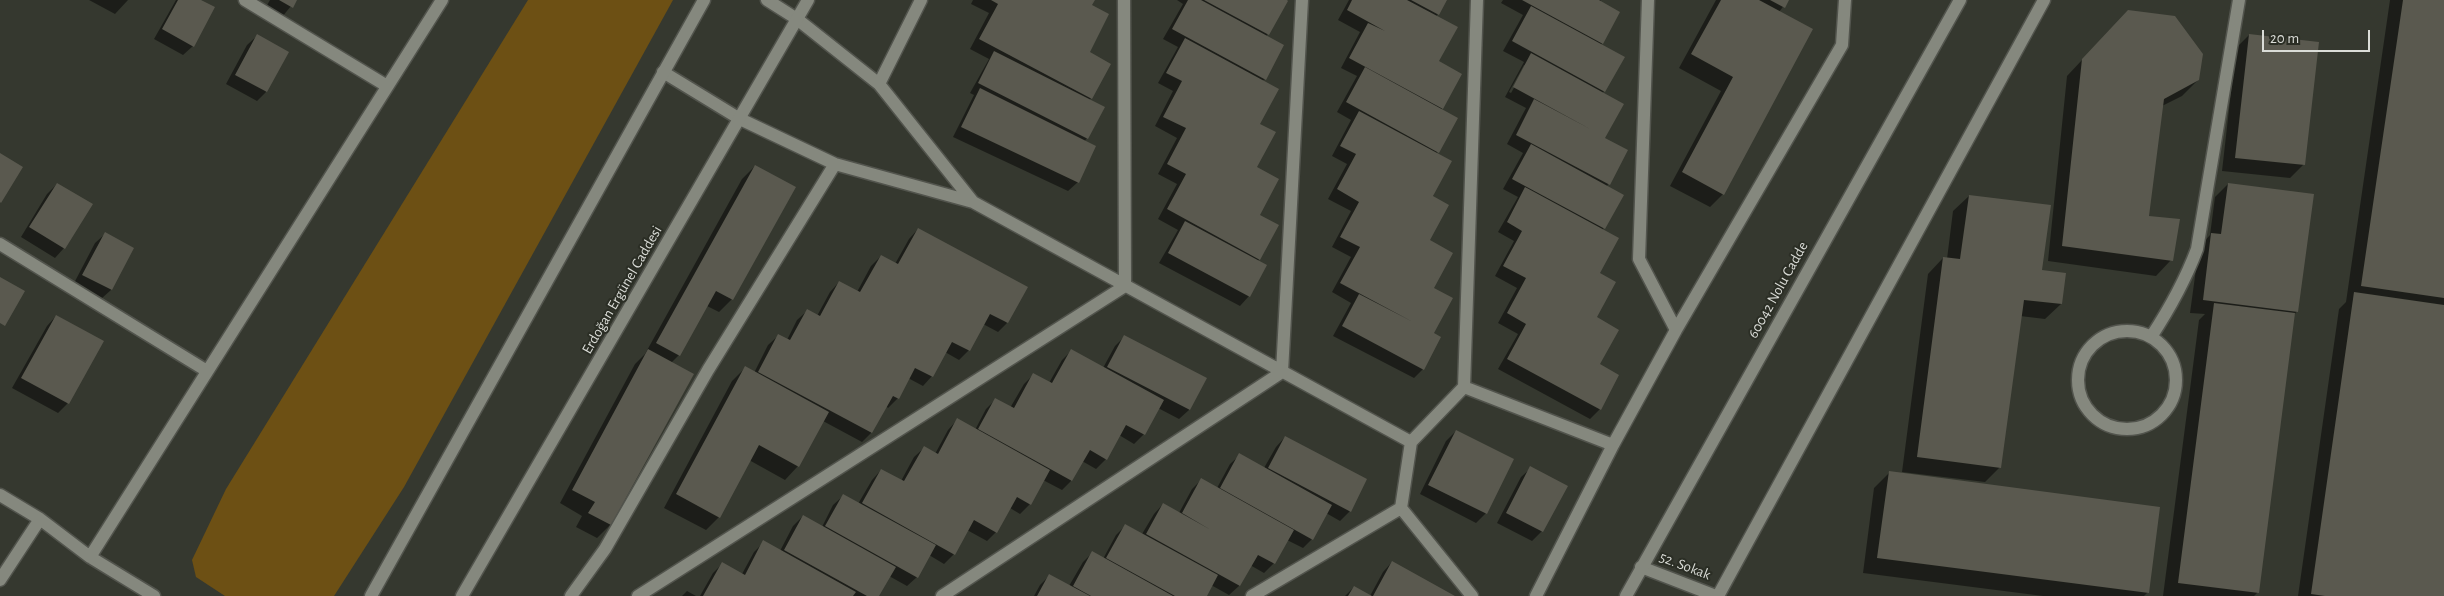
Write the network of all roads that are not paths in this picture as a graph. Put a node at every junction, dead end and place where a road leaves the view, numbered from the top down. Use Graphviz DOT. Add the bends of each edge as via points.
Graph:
graph roads {
  1 [pos="245,0"];
  2 [pos="442,0"];
  3 [pos="704,0"];
  4 [pos="767,0"];
  5 [pos="808,0"];
  6 [pos="922,0"];
  7 [pos="1124,0"];
  8 [pos="1302,0"];
  9 [pos="1477,0"];
  10 [pos="1648,0"];
  11 [pos="1845,0"];
  12 [pos="1960,0"];
  13 [pos="2044,0"];
  14 [pos="2239,0"];
  15 [pos="797,19"];
  16 [pos="664,72"];
  17 [pos="879,84"];
  18 [pos="387,86"];
  19 [pos="740,118"];
  20 [pos="835,164"];
  21 [pos="973,202"];
  22 [pos="0,244"];
  23 [pos="1125,286"];
  24 [pos="1676,330"];
  25 [pos="2151,337"];
  26 [pos="207,371"];
  27 [pos="1282,372"];
  28 [pos="1464,387"];
  29 [pos="1411,442"];
  30 [pos="1613,445"];
  31 [pos="0,495"];
  32 [pos="1402,508"];
  33 [pos="40,519"];
  34 [pos="90,557"];
  35 [pos="1641,567"];
  36 [pos="0,580"];
  37 [pos="154,596"];
  38 [pos="372,596"];
  39 [pos="462,596"];
  40 [pos="571,596"];
  41 [pos="638,596"];
  42 [pos="942,596"];
  43 [pos="1252,596"];
  44 [pos="1472,596"];
  45 [pos="1536,596"];
  46 [pos="1626,596"];
  47 [pos="1717,596"];
  1 -- 18 [label="street"];
  2 -- 18 [label="street"];
  3 -- 16 [label="street"];
  4 -- 15 [label="street"];
  5 -- 15 [label="street, Erdoğan Ergünel Caddesi"];
  6 -- 17 [label="street"];
  7 -- 23 [label="street"];
  8 -- 27 [label="street"];
  9 -- 28 [label="street"];
  10 -- 24 [label="street" via="1639,259"];
  11 -- 24 [label="street" via="1842,45"];
  12 -- 35 [label="street, 60042 Nolu Cadde"];
  13 -- 47 [label="street"];
  14 -- 25 [label="street" via="2197,248 2188,275"];
  15 -- 17 [label="street"];
  15 -- 19 [label="street, Erdoğan Ergünel Caddesi"];
  16 -- 19 [label="street"];
  16 -- 38 [label="street"];
  17 -- 21 [label="street"];
  18 -- 26 [label="street"];
  19 -- 20 [label="street"];
  19 -- 39 [label="street, Erdoğan Ergünel Caddesi"];
  20 -- 21 [label="street"];
  20 -- 40 [label="street" via="708,370 605,549"];
  21 -- 23 [label="street"];
  22 -- 26 [label="street"];
  23 -- 27 [label="street"];
  23 -- 41 [label="street"];
  24 -- 30 [label="street"];
  25 -- 25 [label="street" via="2122,331 2096,342 2086,353 2079,366 2079,395 2095,419 2122,430 2143,427 2161,416 2170,405 2176,380 2174,368 2170,356"];
  26 -- 34 [label="street"];
  27 -- 29 [label="street"];
  27 -- 42 [label="street"];
  28 -- 29 [label="street"];
  28 -- 30 [label="street"];
  29 -- 32 [label="street"];
  30 -- 45 [label="street"];
  31 -- 33 [label="street"];
  32 -- 43 [label="street"];
  32 -- 44 [label="street"];
  33 -- 34 [label="street"];
  33 -- 36 [label="street"];
  34 -- 37 [label="street"];
  35 -- 46 [label="street, 60042 Nolu Cadde"];
  35 -- 47 [label="street, 52. Sokak"];
}
